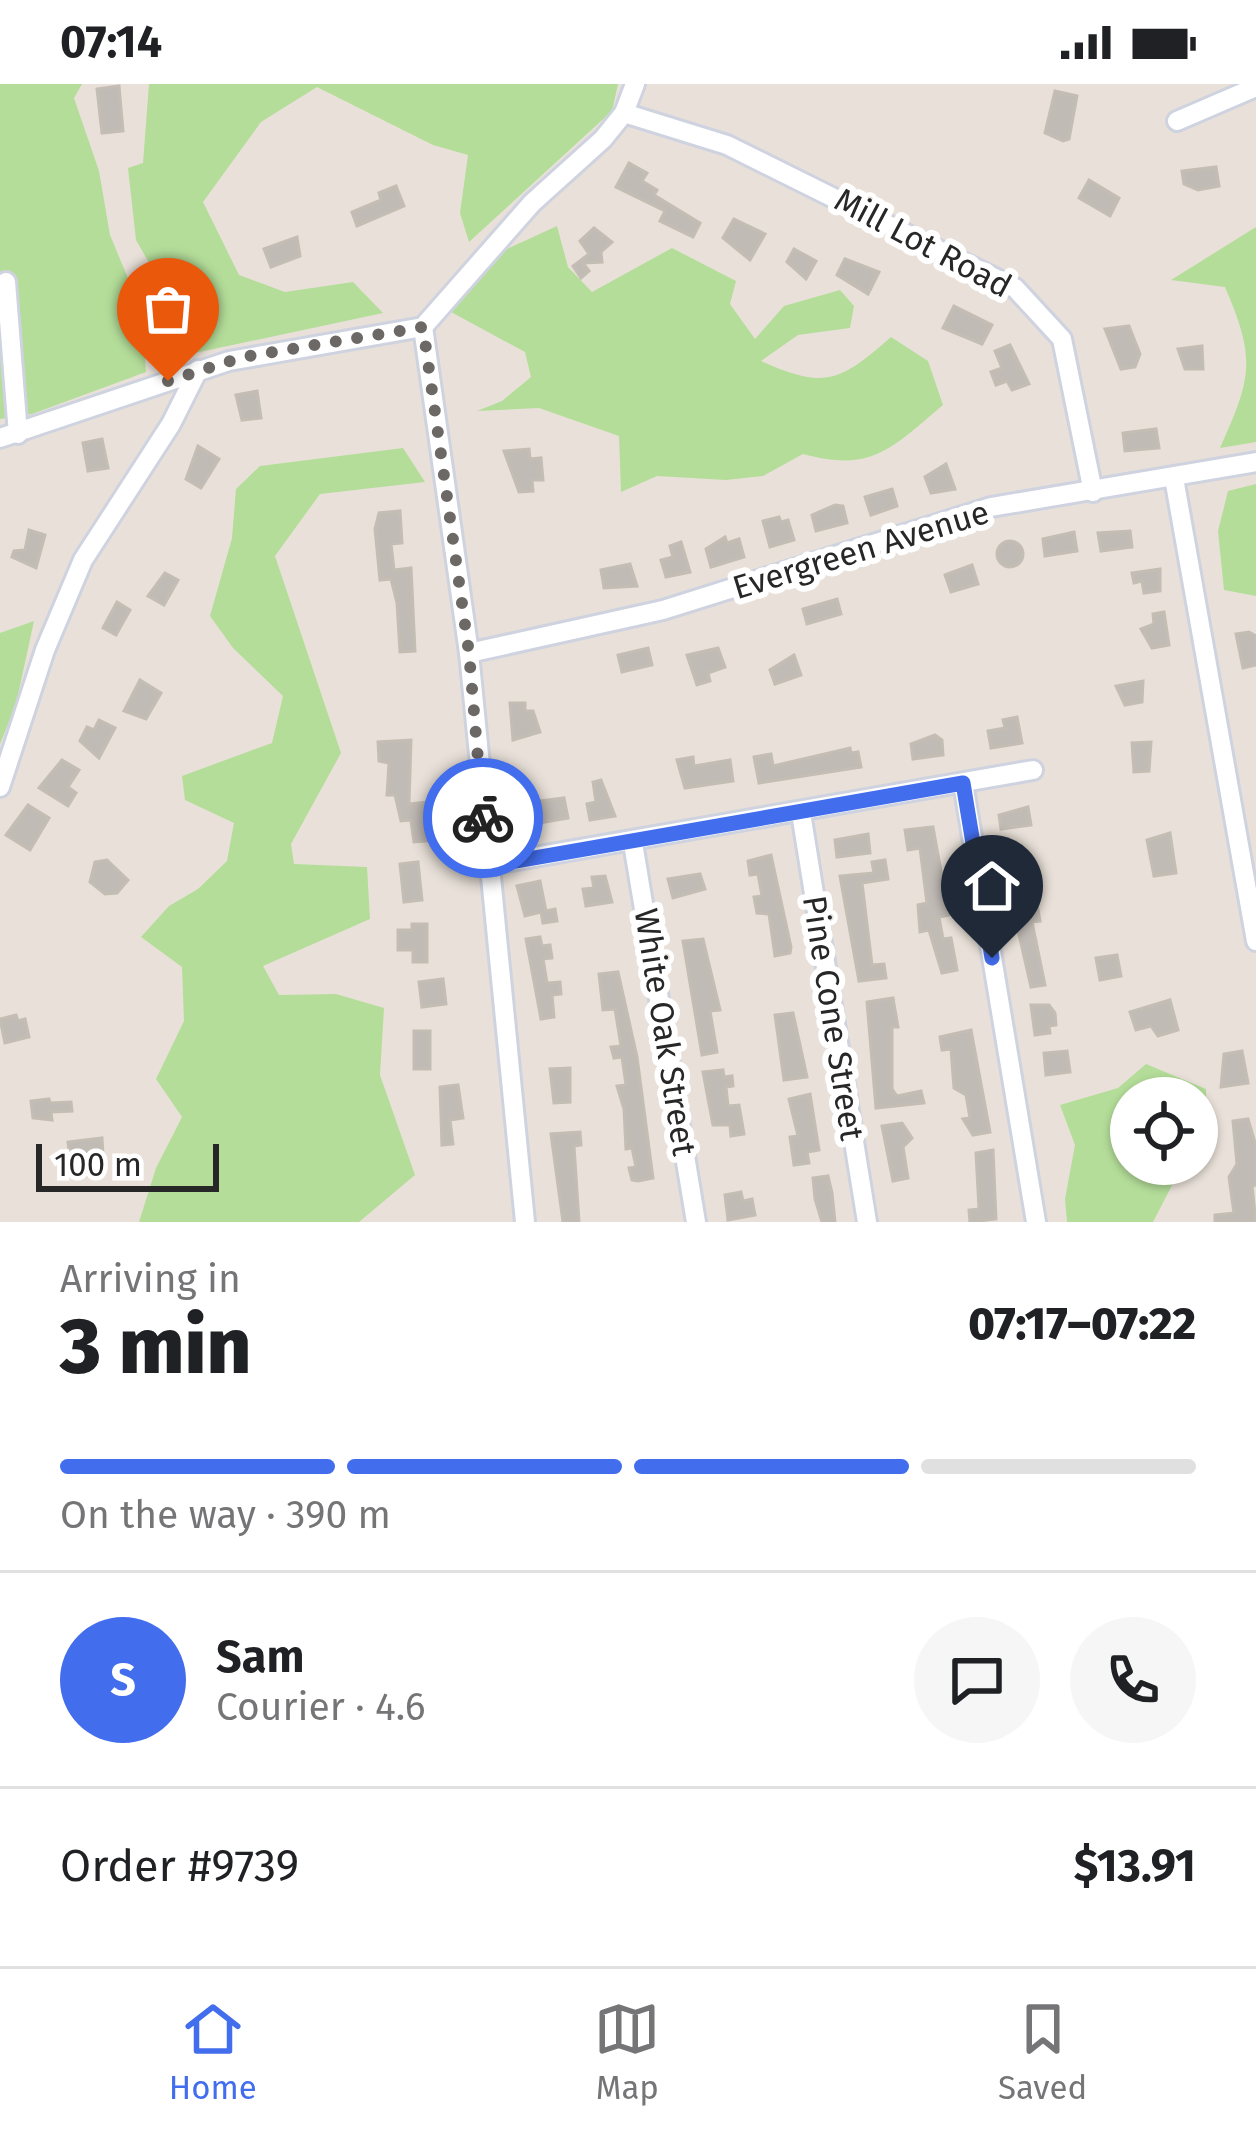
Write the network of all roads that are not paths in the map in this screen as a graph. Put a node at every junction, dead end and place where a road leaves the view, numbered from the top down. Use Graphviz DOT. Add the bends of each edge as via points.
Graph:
graph roads {
  1 [pos="635,84"];
  2 [pos="1256,87"];
  3 [pos="624,113"];
  4 [pos="1177,121"];
  5 [pos="5,282"];
  6 [pos="423,327"];
  7 [pos="198,370"];
  8 [pos="9,436"];
  9 [pos="1256,462"];
  10 [pos="1174,478"];
  11 [pos="1093,492"];
  12 [pos="469,653"];
  13 [pos="1033,770"];
  14 [pos="963,783"];
  15 [pos="0,787"];
  16 [pos="801,813"];
  17 [pos="633,843"];
  18 [pos="488,866"];
  19 [pos="1256,941"];
  20 [pos="525,1222"];
  21 [pos="697,1222"];
  22 [pos="867,1222"];
  23 [pos="1036,1222"];
  1 -- 3 [label="street"];
  2 -- 4 [label="street"];
  3 -- 6 [label="street"];
  3 -- 11 [label="street, Mill Lot Road" via="727,145 1016,288 1062,339"];
  5 -- 8 [label="street"];
  6 -- 7 [label="street"];
  6 -- 12 [label="street"];
  7 -- 8 [label="street"];
  7 -- 15 [label="street" via="83,560"];
  9 -- 10 [label="street, Evergreen Avenue"];
  10 -- 11 [label="street, Evergreen Avenue"];
  10 -- 19 [label="street"];
  11 -- 12 [label="street, Evergreen Avenue" via="991,507 662,610"];
  12 -- 18 [label="street"];
  13 -- 14 [label="street"];
  14 -- 16 [label="street"];
  14 -- 23 [label="street"];
  16 -- 17 [label="street"];
  16 -- 22 [label="street, Pine Cone Street"];
  17 -- 18 [label="street"];
  17 -- 21 [label="street, White Oak Street"];
  18 -- 20 [label="street"];
}
